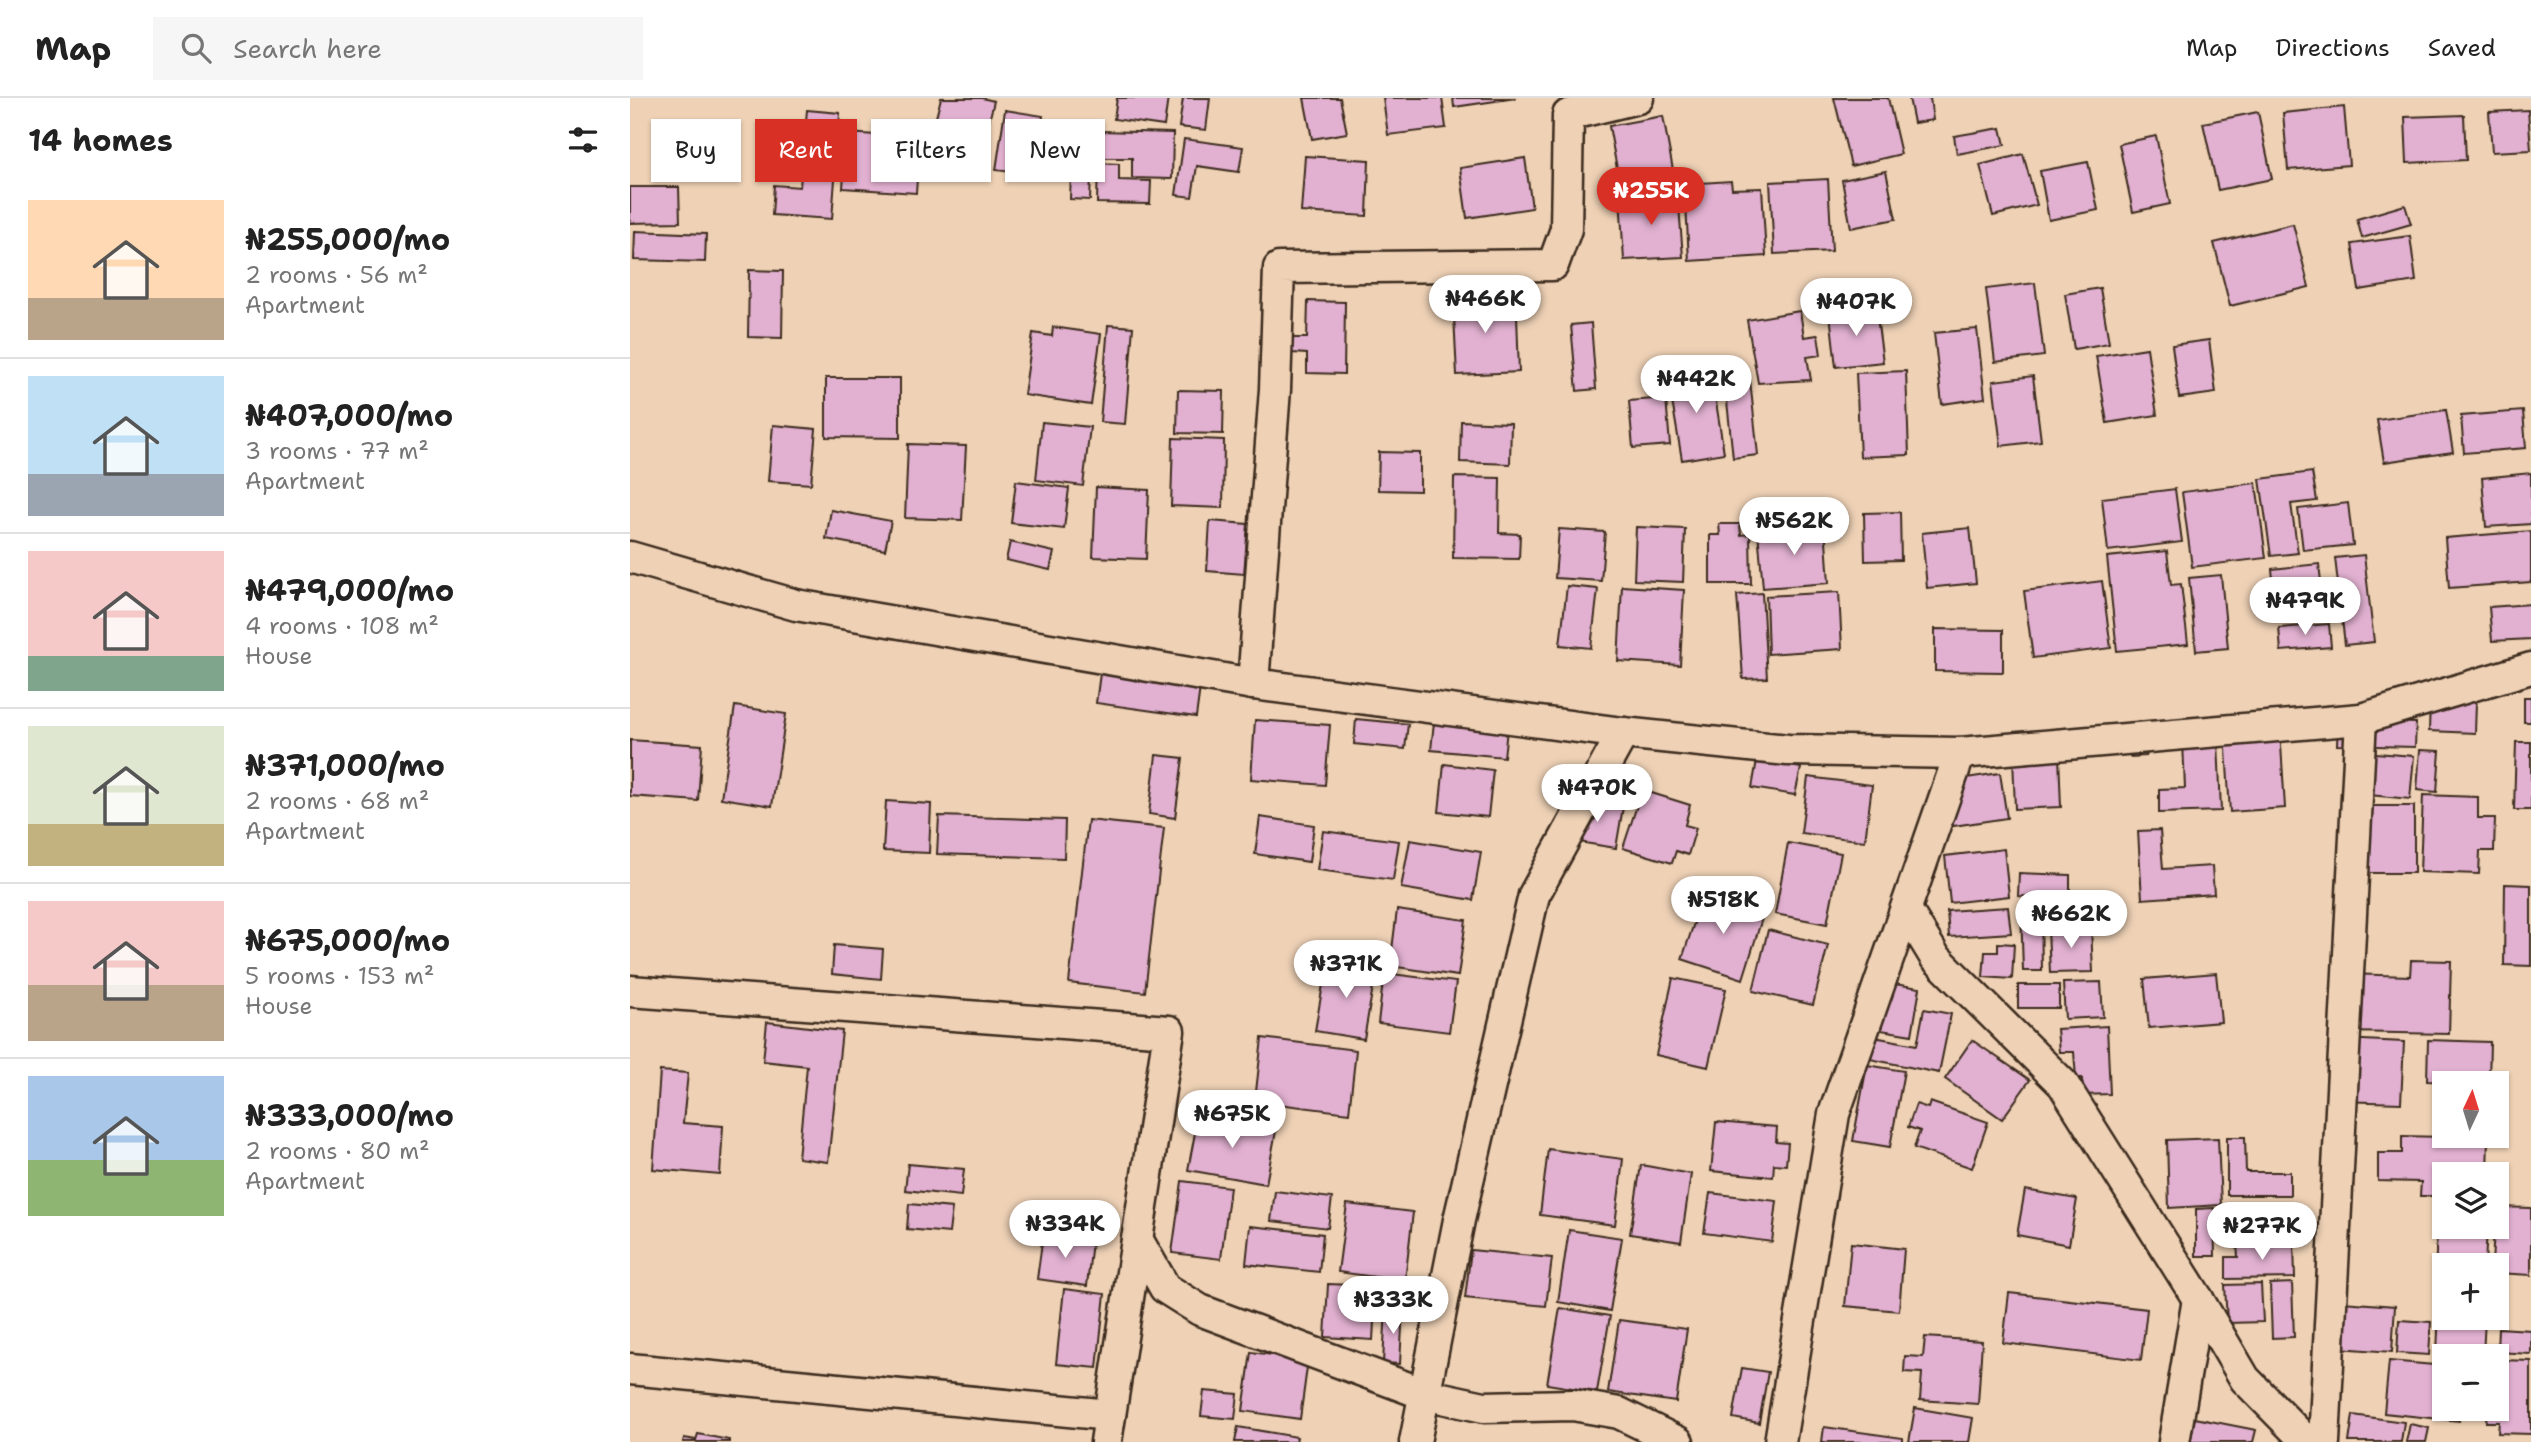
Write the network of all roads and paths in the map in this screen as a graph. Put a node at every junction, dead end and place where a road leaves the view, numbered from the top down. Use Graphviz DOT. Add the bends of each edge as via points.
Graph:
graph roads {
  1 [pos="1638,98"];
  2 [pos="630,557"];
  3 [pos="2531,668"];
  4 [pos="1253,684"];
  5 [pos="2361,719"];
  6 [pos="1623,733"];
  7 [pos="1960,753"];
  8 [pos="1906,911"];
  9 [pos="630,991"];
  10 [pos="1137,1239"];
  11 [pos="2198,1299"];
  12 [pos="630,1369"];
  13 [pos="1424,1395"];
  14 [pos="1108,1429"];
  15 [pos="1415,1442"];
  16 [pos="1678,1442"];
  17 [pos="1780,1442"];
  18 [pos="2174,1442"];
  19 [pos="2307,1442"];
  20 [pos="2324,1442"];
  1 -- 4 [label="street" via="1568,115 1566,229 1553,265 1279,268 1275,389"];
  2 -- 4 [label="street" via="796,605"];
  3 -- 5 [label="street"];
  4 -- 6 [label="street"];
  5 -- 7 [label="street"];
  5 -- 20 [label="street"];
  6 -- 7 [label="street" via="1788,751"];
  6 -- 13 [label="street" via="1534,895"];
  7 -- 8 [label="street"];
  8 -- 11 [label="street" via="1935,957 2063,1084"];
  8 -- 17 [label="street" via="1834,1114"];
  9 -- 10 [label="street" via="1170,1031"];
  10 -- 13 [label="street" via="1165,1288 1199,1310"];
  10 -- 14 [label="street"];
  11 -- 18 [label="street"];
  11 -- 19 [label="street" via="2245,1379"];
  12 -- 14 [label="street"];
  13 -- 15 [label="street"];
  13 -- 16 [label="street" via="1484,1407 1573,1405 1619,1413"];
}
